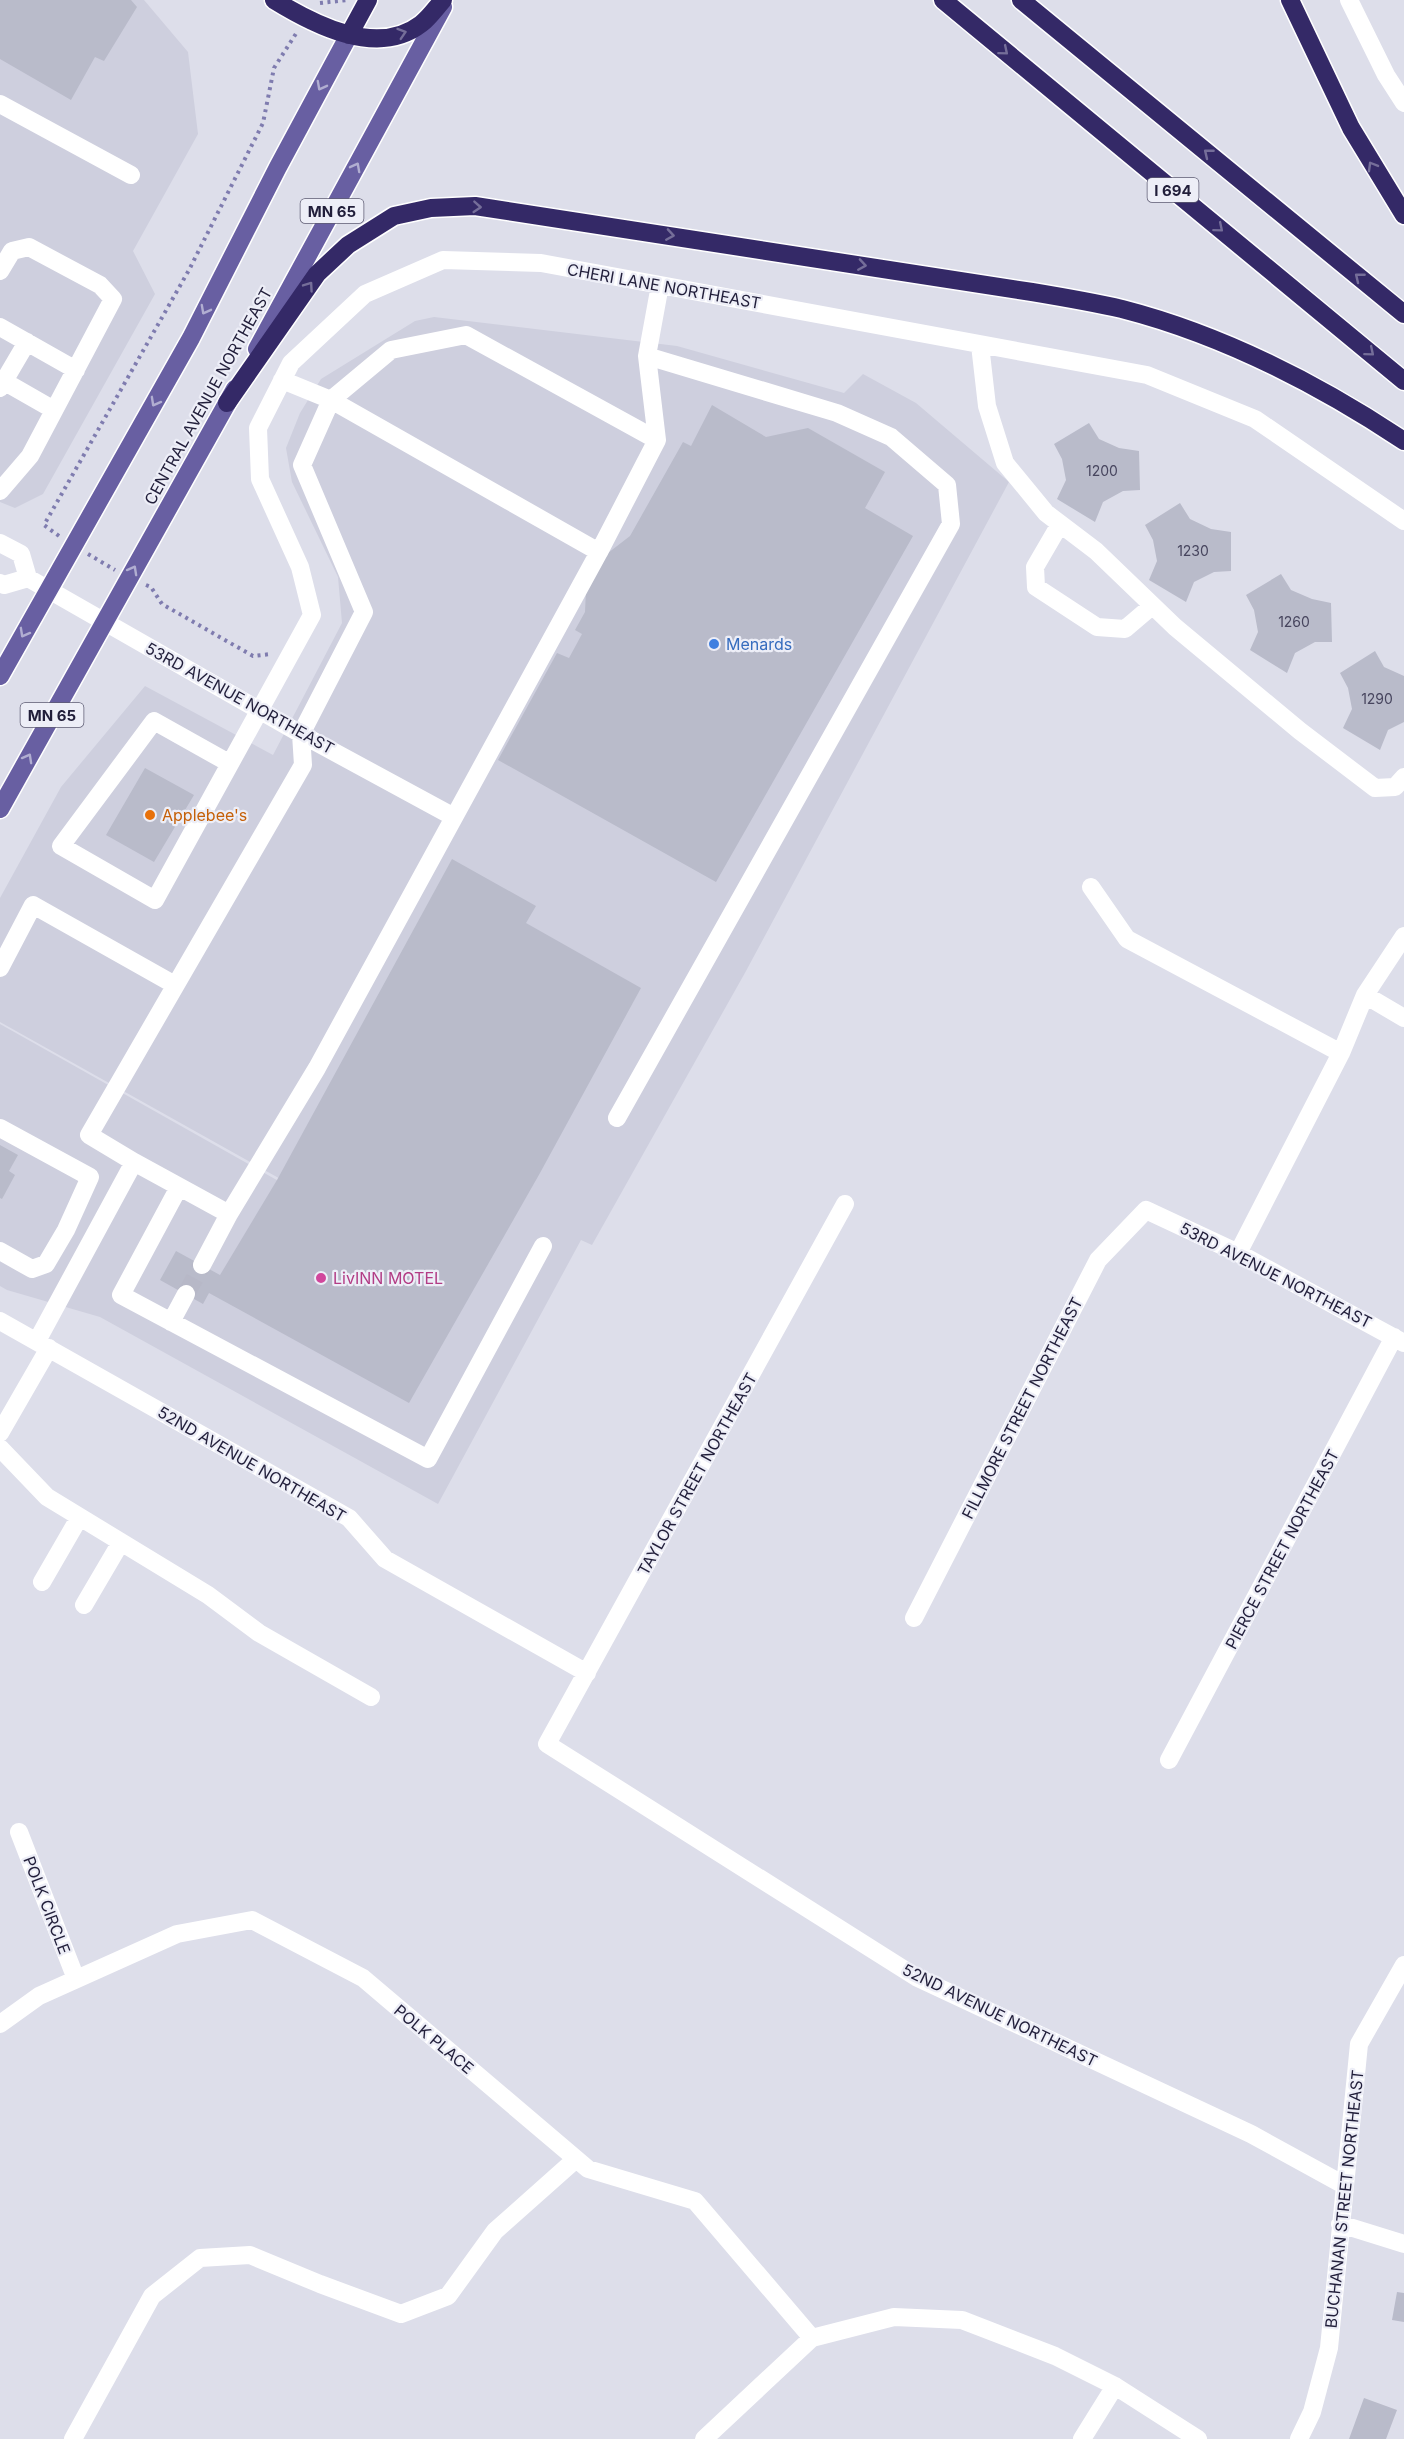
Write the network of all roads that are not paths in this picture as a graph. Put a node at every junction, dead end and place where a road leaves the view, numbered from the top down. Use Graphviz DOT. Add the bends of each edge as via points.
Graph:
graph roads {
  1 [pos="274,0"];
  2 [pos="368,0"];
  3 [pos="445,0"];
  4 [pos="941,0"];
  5 [pos="1020,0"];
  6 [pos="1290,0"];
  7 [pos="1349,0"];
  8 [pos="349,35"];
  9 [pos="1404,103"];
  10 [pos="0,104"];
  11 [pos="131,176"];
  12 [pos="1404,215"];
  13 [pos="0,271"];
  14 [pos="660,285"];
  15 [pos="1404,314"];
  16 [pos="0,327"];
  17 [pos="27,342"];
  18 [pos="980,345"];
  19 [pos="647,356"];
  20 [pos="76,370"];
  21 [pos="282,380"];
  22 [pos="1404,381"];
  23 [pos="1,383"];
  24 [pos="330,400"];
  25 [pos="227,403"];
  26 [pos="54,410"];
  27 [pos="657,440"];
  28 [pos="1404,441"];
  29 [pos="0,491"];
  30 [pos="1404,521"];
  31 [pos="1060,524"];
  32 [pos="0,543"];
  33 [pos="599,552"];
  34 [pos="28,578"];
  35 [pos="0,583"];
  36 [pos="48,590"];
  37 [pos="1152,606"];
  38 [pos="104,621"];
  39 [pos="0,676"];
  40 [pos="259,708"];
  41 [pos="301,734"];
  42 [pos="229,764"];
  43 [pos="1404,777"];
  44 [pos="0,809"];
  45 [pos="454,817"];
  46 [pos="1091,887"];
  47 [pos="1404,936"];
  48 [pos="0,968"];
  49 [pos="175,985"];
  50 [pos="1365,995"];
  51 [pos="1404,1018"];
  52 [pos="1341,1053"];
  53 [pos="617,1118"];
  54 [pos="0,1128"];
  55 [pos="135,1162"];
  56 [pos="179,1187"];
  57 [pos="845,1204"];
  58 [pos="1146,1210"];
  59 [pos="229,1214"];
  60 [pos="543,1246"];
  61 [pos="0,1252"];
  62 [pos="1238,1252"];
  63 [pos="202,1265"];
  64 [pos="186,1294"];
  65 [pos="0,1321"];
  66 [pos="171,1322"];
  67 [pos="1399,1340"];
  68 [pos="43,1344"];
  69 [pos="0,1433"];
  70 [pos="0,1448"];
  71 [pos="79,1518"];
  72 [pos="121,1542"];
  73 [pos="42,1582"];
  74 [pos="84,1605"];
  75 [pos="914,1617"];
  76 [pos="587,1673"];
  77 [pos="371,1697"];
  78 [pos="547,1744"];
  79 [pos="1169,1760"];
  80 [pos="19,1832"];
  81 [pos="1404,1965"];
  82 [pos="76,1979"];
  83 [pos="0,2024"];
  84 [pos="576,2159"];
  85 [pos="1344,2185"];
  86 [pos="1340,2224"];
  87 [pos="1404,2244"];
  88 [pos="812,2338"];
  89 [pos="1115,2386"];
  90 [pos="73,2439"];
  91 [pos="704,2439"];
  92 [pos="1082,2439"];
  93 [pos="1198,2439"];
  94 [pos="1299,2439"];
  1 -- 8 [label="highway" via="306,19"];
  2 -- 8 [label="highway"];
  8 -- 3 [label="highway, one-way" via="375,38 406,33 422,24"];
  25 -- 3 [label="main road, CENTRAL AVENUE NORTHEAST / MN 65, one-way"];
  4 -- 22 [label="highway, I 694, one-way"];
  15 -- 5 [label="highway, one-way"];
  12 -- 6 [label="highway, one-way" via="1351,128"];
  7 -- 9 [label="street"];
  8 -- 36 [label="main road, one-way" via="190,338"];
  10 -- 11 [label="street"];
  13 -- 20 [label="street" via="12,251 29,247 100,285 113,299"];
  14 -- 18 [label="street, CHERI LANE NORTHEAST"];
  14 -- 19 [label="street"];
  14 -- 21 [label="street, CHERI LANE NORTHEAST" via="541,263 442,260 365,294 291,363"];
  16 -- 17 [label="street"];
  17 -- 20 [label="street"];
  17 -- 23 [label="street"];
  18 -- 30 [label="street, CHERI LANE NORTHEAST" via="1147,375 1255,419"];
  18 -- 31 [label="street" via="987,406 1005,463 1046,513"];
  19 -- 27 [label="street"];
  19 -- 53 [label="street" via="837,413 891,437 948,485 951,524"];
  20 -- 26 [label="street"];
  21 -- 24 [label="street"];
  21 -- 40 [label="street, CHERI LANE NORTHEAST" via="258,428 260,479 300,567 312,615"];
  23 -- 26 [label="street"];
  24 -- 27 [label="street" via="391,350 466,335"];
  24 -- 33 [label="street"];
  24 -- 41 [label="street" via="302,465 364,612"];
  25 -- 28 [label="highway, one-way" via="317,274 348,245 394,216 431,208 475,206 1121,309 1176,326 1270,365"];
  38 -- 25 [label="main road, CENTRAL AVENUE NORTHEAST / MN 65, one-way"];
  26 -- 29 [label="street" via="30,456"];
  27 -- 33 [label="street"];
  31 -- 37 [label="street" via="1096,552"];
  31 -- 37 [label="street" via="1035,567 1036,587 1097,627 1125,629"];
  32 -- 34 [label="street" via="21,554"];
  33 -- 45 [label="street"];
  34 -- 35 [label="street"];
  34 -- 36 [label="street, 53RD AVENUE NORTHEAST"];
  36 -- 38 [label="street, 53RD AVENUE NORTHEAST"];
  36 -- 39 [label="main road, one-way"];
  37 -- 43 [label="street" via="1300,731 1375,788 1395,787"];
  38 -- 40 [label="street, 53RD AVENUE NORTHEAST"];
  44 -- 38 [label="main road, CENTRAL AVENUE NORTHEAST / MN 65, one-way"];
  40 -- 41 [label="street, 53RD AVENUE NORTHEAST"];
  40 -- 42 [label="street, CHERI LANE NORTHEAST"];
  41 -- 45 [label="street, 53RD AVENUE NORTHEAST"];
  41 -- 49 [label="street" via="303,765"];
  42 -- 42 [label="street, CHERI LANE NORTHEAST" via="155,900 61,846 154,721"];
  45 -- 59 [label="street" via="317,1068"];
  46 -- 52 [label="street" via="1127,939"];
  47 -- 50 [label="street"];
  48 -- 49 [label="street" via="33,905"];
  49 -- 55 [label="street" via="89,1135"];
  50 -- 51 [label="street"];
  50 -- 52 [label="street"];
  52 -- 62 [label="street"];
  54 -- 61 [label="street" via="90,1177 46,1264 32,1269"];
  55 -- 56 [label="street"];
  55 -- 68 [label="street"];
  56 -- 59 [label="street"];
  56 -- 66 [label="street" via="121,1295"];
  57 -- 76 [label="street, TAYLOR STREET NORTHEAST"];
  58 -- 62 [label="street, 53RD AVENUE NORTHEAST"];
  58 -- 75 [label="street, FILLMORE STREET NORTHEAST" via="1098,1260"];
  59 -- 63 [label="street"];
  60 -- 66 [label="street" via="428,1459"];
  62 -- 67 [label="street, 53RD AVENUE NORTHEAST"];
  64 -- 66 [label="street"];
  65 -- 68 [label="street, 52ND AVENUE NORTHEAST"];
  67 -- 79 [label="street, PIERCE STREET NORTHEAST"];
  68 -- 69 [label="street"];
  68 -- 76 [label="street, 52ND AVENUE NORTHEAST" via="349,1518 385,1559"];
  70 -- 71 [label="street" via="47,1497"];
  71 -- 72 [label="street"];
  71 -- 73 [label="street"];
  72 -- 74 [label="street"];
  72 -- 77 [label="street" via="208,1595 260,1633"];
  76 -- 78 [label="street, TAYLOR STREET NORTHEAST"];
  78 -- 85 [label="street, 52ND AVENUE NORTHEAST" via="916,1977 1251,2134"];
  80 -- 82 [label="street, POLK CIRCLE"];
  81 -- 85 [label="street, BUCHANAN STREET NORTHEAST" via="1359,2044"];
  82 -- 83 [label="street, POLK PLACE" via="39,1996"];
  82 -- 84 [label="street, POLK PLACE" via="177,1934 252,1920 363,1978"];
  84 -- 88 [label="street, POLK PLACE" via="588,2169 695,2201"];
  84 -- 90 [label="street" via="495,2231 447,2296 401,2314 250,2255 200,2258 152,2296"];
  85 -- 86 [label="street, BUCHANAN STREET NORTHEAST"];
  86 -- 87 [label="street"];
  86 -- 94 [label="street, BUCHANAN STREET NORTHEAST" via="1329,2348 1312,2412"];
  88 -- 89 [label="street" via="894,2317 962,2320 1055,2356"];
  88 -- 91 [label="street"];
  89 -- 92 [label="street"];
  89 -- 93 [label="street"];
}
